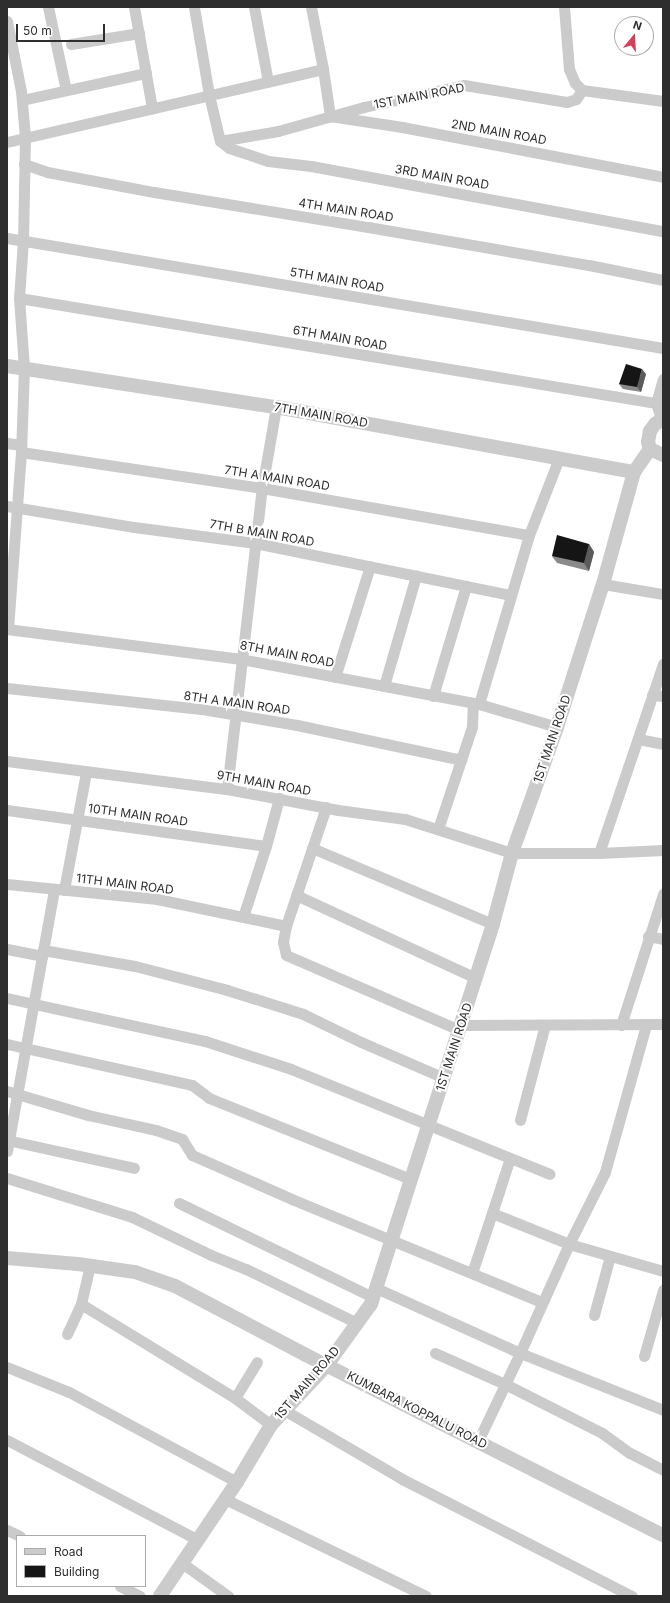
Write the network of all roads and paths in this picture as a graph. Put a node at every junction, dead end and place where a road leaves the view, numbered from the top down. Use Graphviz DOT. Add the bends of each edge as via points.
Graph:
graph roads {
  1 [pos="48,7"];
  2 [pos="134,7"];
  3 [pos="194,7"];
  4 [pos="254,7"];
  5 [pos="311,7"];
  6 [pos="564,7"];
  7 [pos="7,21"];
  8 [pos="139,33"];
  9 [pos="71,44"];
  10 [pos="323,69"];
  11 [pos="146,73"];
  12 [pos="268,82"];
  13 [pos="66,90"];
  14 [pos="582,90"];
  15 [pos="209,95"];
  16 [pos="22,100"];
  17 [pos="663,101"];
  18 [pos="152,108"];
  19 [pos="330,116"];
  20 [pos="24,138"];
  21 [pos="220,141"];
  22 [pos="7,142"];
  23 [pos="24,164"];
  24 [pos="663,177"];
  25 [pos="663,231"];
  26 [pos="7,238"];
  27 [pos="24,240"];
  28 [pos="663,280"];
  29 [pos="19,298"];
  30 [pos="663,348"];
  31 [pos="7,366"];
  32 [pos="24,368"];
  33 [pos="663,379"];
  34 [pos="656,403"];
  35 [pos="276,407"];
  36 [pos="662,419"];
  37 [pos="7,443"];
  38 [pos="21,448"];
  39 [pos="650,449"];
  40 [pos="663,455"];
  41 [pos="559,458"];
  42 [pos="634,472"];
  43 [pos="262,488"];
  44 [pos="12,506"];
  45 [pos="529,535"];
  46 [pos="255,543"];
  47 [pos="370,566"];
  48 [pos="416,576"];
  49 [pos="603,584"];
  50 [pos="466,586"];
  51 [pos="663,594"];
  52 [pos="510,595"];
  53 [pos="8,629"];
  54 [pos="240,658"];
  55 [pos="663,664"];
  56 [pos="335,677"];
  57 [pos="384,686"];
  58 [pos="7,688"];
  59 [pos="433,696"];
  60 [pos="658,696"];
  61 [pos="476,704"];
  62 [pos="234,715"];
  63 [pos="557,727"];
  64 [pos="638,739"];
  65 [pos="663,744"];
  66 [pos="461,760"];
  67 [pos="7,761"];
  68 [pos="86,772"];
  69 [pos="227,789"];
  70 [pos="278,798"];
  71 [pos="326,807"];
  72 [pos="7,810"];
  73 [pos="78,820"];
  74 [pos="438,829"];
  75 [pos="266,846"];
  76 [pos="312,848"];
  77 [pos="663,850"];
  78 [pos="512,853"];
  79 [pos="599,853"];
  80 [pos="7,884"];
  81 [pos="59,890"];
  82 [pos="663,894"];
  83 [pos="296,895"];
  84 [pos="243,917"];
  85 [pos="494,924"];
  86 [pos="286,926"];
  87 [pos="648,936"];
  88 [pos="663,940"];
  89 [pos="7,949"];
  90 [pos="43,953"];
  91 [pos="476,978"];
  92 [pos="7,998"];
  93 [pos="34,1004"];
  94 [pos="663,1024"];
  95 [pos="545,1025"];
  96 [pos="621,1025"];
  97 [pos="646,1025"];
  98 [pos="460,1027"];
  99 [pos="7,1044"];
  100 [pos="26,1048"];
  101 [pos="444,1078"];
  102 [pos="12,1092"];
  103 [pos="520,1120"];
  104 [pos="429,1125"];
  105 [pos="8,1143"];
  106 [pos="510,1158"];
  107 [pos="134,1168"];
  108 [pos="549,1174"];
  109 [pos="7,1178"];
  110 [pos="411,1179"];
  111 [pos="179,1203"];
  112 [pos="492,1213"];
  113 [pos="392,1240"];
  114 [pos="569,1244"];
  115 [pos="610,1256"];
  116 [pos="7,1258"];
  117 [pos="90,1266"];
  118 [pos="663,1272"];
  119 [pos="472,1273"];
  120 [pos="663,1290"];
  121 [pos="375,1292"];
  122 [pos="542,1302"];
  123 [pos="81,1304"];
  124 [pos="594,1314"];
  125 [pos="357,1323"];
  126 [pos="67,1334"];
  127 [pos="435,1353"];
  128 [pos="520,1353"];
  129 [pos="644,1356"];
  130 [pos="257,1362"];
  131 [pos="327,1365"];
  132 [pos="7,1367"];
  133 [pos="505,1384"];
  134 [pos="235,1398"];
  135 [pos="284,1410"];
  136 [pos="663,1410"];
  137 [pos="271,1425"];
  138 [pos="7,1440"];
  139 [pos="478,1440"];
  140 [pos="663,1470"];
  141 [pos="237,1482"];
  142 [pos="226,1499"];
  143 [pos="7,1530"];
  144 [pos="18,1535"];
  145 [pos="663,1535"];
  146 [pos="198,1540"];
  147 [pos="182,1563"];
  148 [pos="122,1587"];
  149 [pos="414,1594"];
  150 [pos="140,1596"];
  151 [pos="160,1596"];
  152 [pos="228,1596"];
  153 [pos="426,1596"];
  154 [pos="632,1596"];
  1 -- 13 [label="street"];
  2 -- 8 [label="street"];
  3 -- 15 [label="street"];
  4 -- 12 [label="street"];
  5 -- 10 [label="street"];
  6 -- 14 [label="street" via="569,69 575,83"];
  7 -- 16 [label="street"];
  8 -- 9 [label="street"];
  8 -- 11 [label="street"];
  10 -- 12 [label="street"];
  10 -- 19 [label="street"];
  11 -- 13 [label="street"];
  11 -- 18 [label="street"];
  12 -- 15 [label="street"];
  13 -- 16 [label="street"];
  14 -- 17 [label="street"];
  14 -- 19 [label="street, 1ST MAIN ROAD" via="576,99 567,102 464,85"];
  15 -- 18 [label="street"];
  15 -- 21 [label="street"];
  16 -- 20 [label="street"];
  18 -- 20 [label="street"];
  19 -- 21 [label="street, 1ST MAIN ROAD" via="278,131"];
  19 -- 24 [label="street, 2ND MAIN ROAD" via="402,127"];
  20 -- 22 [label="street"];
  20 -- 23 [label="street"];
  21 -- 25 [label="street, 3RD MAIN ROAD" via="229,148 268,161 311,166"];
  23 -- 27 [label="street"];
  23 -- 28 [label="street, 4TH MAIN ROAD" via="47,172 154,192 589,265"];
  26 -- 27 [label="street, 5TH MAIN ROAD"];
  27 -- 29 [label="street"];
  27 -- 30 [label="street, 5TH MAIN ROAD"];
  29 -- 32 [label="street"];
  29 -- 34 [label="street, 6TH MAIN ROAD"];
  31 -- 32 [label="street, 7TH MAIN ROAD"];
  32 -- 35 [label="street, 7TH MAIN ROAD"];
  32 -- 38 [label="street"];
  33 -- 34 [label="street"];
  34 -- 36 [label="street"];
  35 -- 41 [label="street, 7TH MAIN ROAD"];
  35 -- 43 [label="street"];
  36 -- 39 [label="street" via="650,431"];
  37 -- 38 [label="street, 7TH A MAIN ROAD"];
  38 -- 43 [label="street, 7TH A MAIN ROAD"];
  38 -- 44 [label="street"];
  39 -- 40 [label="street"];
  39 -- 42 [label="street, 1ST MAIN ROAD"];
  41 -- 42 [label="street, 7TH MAIN ROAD"];
  41 -- 45 [label="street"];
  42 -- 49 [label="street, 1ST MAIN ROAD"];
  43 -- 45 [label="street, 7TH A MAIN ROAD"];
  43 -- 46 [label="street"];
  44 -- 46 [label="street, 7TH B MAIN ROAD" via="134,527"];
  44 -- 53 [label="street"];
  45 -- 52 [label="street"];
  46 -- 47 [label="street, 7TH B MAIN ROAD"];
  46 -- 54 [label="street"];
  47 -- 48 [label="street, 7TH B MAIN ROAD"];
  47 -- 56 [label="street"];
  48 -- 50 [label="street, 7TH B MAIN ROAD"];
  48 -- 57 [label="street"];
  49 -- 51 [label="street"];
  49 -- 63 [label="street, 1ST MAIN ROAD"];
  50 -- 52 [label="street, 7TH B MAIN ROAD"];
  50 -- 59 [label="street"];
  52 -- 61 [label="street"];
  53 -- 54 [label="street, 8TH MAIN ROAD"];
  54 -- 56 [label="street, 8TH MAIN ROAD"];
  54 -- 62 [label="street"];
  55 -- 60 [label="street"];
  56 -- 57 [label="street, 8TH MAIN ROAD"];
  57 -- 59 [label="street, 8TH MAIN ROAD"];
  58 -- 62 [label="street, 8TH A MAIN ROAD"];
  59 -- 61 [label="street, 8TH MAIN ROAD"];
  60 -- 64 [label="street"];
  61 -- 63 [label="street, 8TH MAIN ROAD"];
  61 -- 66 [label="street" via="472,728"];
  62 -- 66 [label="street, 8TH A MAIN ROAD" via="297,725"];
  62 -- 69 [label="street"];
  63 -- 78 [label="street, 1ST MAIN ROAD"];
  64 -- 65 [label="street"];
  64 -- 79 [label="street"];
  66 -- 74 [label="street"];
  67 -- 68 [label="street, 9TH MAIN ROAD"];
  68 -- 69 [label="street, 9TH MAIN ROAD"];
  68 -- 73 [label="street"];
  69 -- 70 [label="street, 9TH MAIN ROAD"];
  70 -- 71 [label="street, 9TH MAIN ROAD"];
  70 -- 75 [label="street"];
  71 -- 74 [label="street, 9TH MAIN ROAD" via="405,818"];
  71 -- 76 [label="street"];
  72 -- 73 [label="street, 10TH MAIN ROAD"];
  73 -- 75 [label="street, 10TH MAIN ROAD"];
  73 -- 81 [label="street"];
  74 -- 78 [label="street, 9TH MAIN ROAD"];
  75 -- 84 [label="street"];
  76 -- 83 [label="street"];
  76 -- 85 [label="street"];
  77 -- 79 [label="street, 9TH MAIN ROAD"];
  78 -- 79 [label="street, 9TH MAIN ROAD"];
  78 -- 85 [label="street, 1ST MAIN ROAD"];
  80 -- 81 [label="street, 11TH MAIN ROAD"];
  81 -- 84 [label="street, 11TH MAIN ROAD" via="157,899"];
  81 -- 90 [label="street"];
  82 -- 87 [label="street"];
  83 -- 86 [label="street"];
  83 -- 91 [label="street"];
  84 -- 86 [label="street, 11TH MAIN ROAD"];
  85 -- 91 [label="street, 1ST MAIN ROAD"];
  86 -- 98 [label="street" via="283,942 286,955"];
  87 -- 88 [label="street"];
  87 -- 96 [label="street"];
  89 -- 90 [label="street"];
  90 -- 93 [label="street"];
  90 -- 101 [label="street" via="135,966 250,997 303,1014"];
  91 -- 98 [label="street, 1ST MAIN ROAD"];
  92 -- 93 [label="street"];
  93 -- 100 [label="street"];
  93 -- 104 [label="street" via="204,1040 291,1069"];
  94 -- 97 [label="street"];
  95 -- 96 [label="street"];
  95 -- 98 [label="street"];
  95 -- 103 [label="street"];
  96 -- 97 [label="street"];
  97 -- 114 [label="street" via="605,1172"];
  98 -- 101 [label="street, 1ST MAIN ROAD"];
  99 -- 100 [label="street"];
  100 -- 102 [label="street"];
  100 -- 110 [label="street" via="192,1085 209,1098"];
  101 -- 104 [label="street, 1ST MAIN ROAD"];
  102 -- 105 [label="street"];
  102 -- 113 [label="street" via="182,1139 192,1155"];
  104 -- 106 [label="street"];
  104 -- 110 [label="street, 1ST MAIN ROAD"];
  105 -- 107 [label="street"];
  106 -- 108 [label="street"];
  106 -- 112 [label="street"];
  109 -- 125 [label="street" via="132,1217"];
  110 -- 113 [label="street, 1ST MAIN ROAD"];
  111 -- 121 [label="street"];
  112 -- 114 [label="street"];
  112 -- 119 [label="street"];
  113 -- 119 [label="street"];
  113 -- 121 [label="street, 1ST MAIN ROAD"];
  114 -- 115 [label="street"];
  114 -- 122 [label="street"];
  115 -- 118 [label="street"];
  115 -- 124 [label="street"];
  116 -- 117 [label="street, KUMBARA KOPPALU ROAD"];
  117 -- 123 [label="street"];
  117 -- 131 [label="street, KUMBARA KOPPALU ROAD" via="135,1272 175,1286"];
  119 -- 122 [label="street"];
  120 -- 129 [label="street"];
  121 -- 125 [label="street, 1ST MAIN ROAD" via="371,1304"];
  121 -- 128 [label="street"];
  122 -- 128 [label="street"];
  123 -- 126 [label="street"];
  123 -- 134 [label="street"];
  125 -- 131 [label="street, 1ST MAIN ROAD"];
  127 -- 133 [label="street"];
  128 -- 133 [label="street"];
  128 -- 136 [label="street"];
  130 -- 134 [label="street"];
  131 -- 135 [label="street, 1ST MAIN ROAD"];
  131 -- 139 [label="street, KUMBARA KOPPALU ROAD"];
  132 -- 141 [label="street" via="69,1392"];
  133 -- 139 [label="street"];
  133 -- 140 [label="street" via="602,1433 630,1453"];
  134 -- 137 [label="street"];
  135 -- 137 [label="street, 1ST MAIN ROAD"];
  135 -- 154 [label="street" via="402,1479"];
  137 -- 141 [label="street, 1ST MAIN ROAD"];
  138 -- 146 [label="street"];
  139 -- 145 [label="street, KUMBARA KOPPALU ROAD"];
  141 -- 142 [label="street, 1ST MAIN ROAD"];
  142 -- 146 [label="street, 1ST MAIN ROAD"];
  142 -- 149 [label="street"];
  143 -- 144 [label="street"];
  146 -- 147 [label="street, 1ST MAIN ROAD"];
  147 -- 151 [label="street, 1ST MAIN ROAD"];
  147 -- 152 [label="street"];
  148 -- 150 [label="street"];
  149 -- 153 [label="street"];
}
